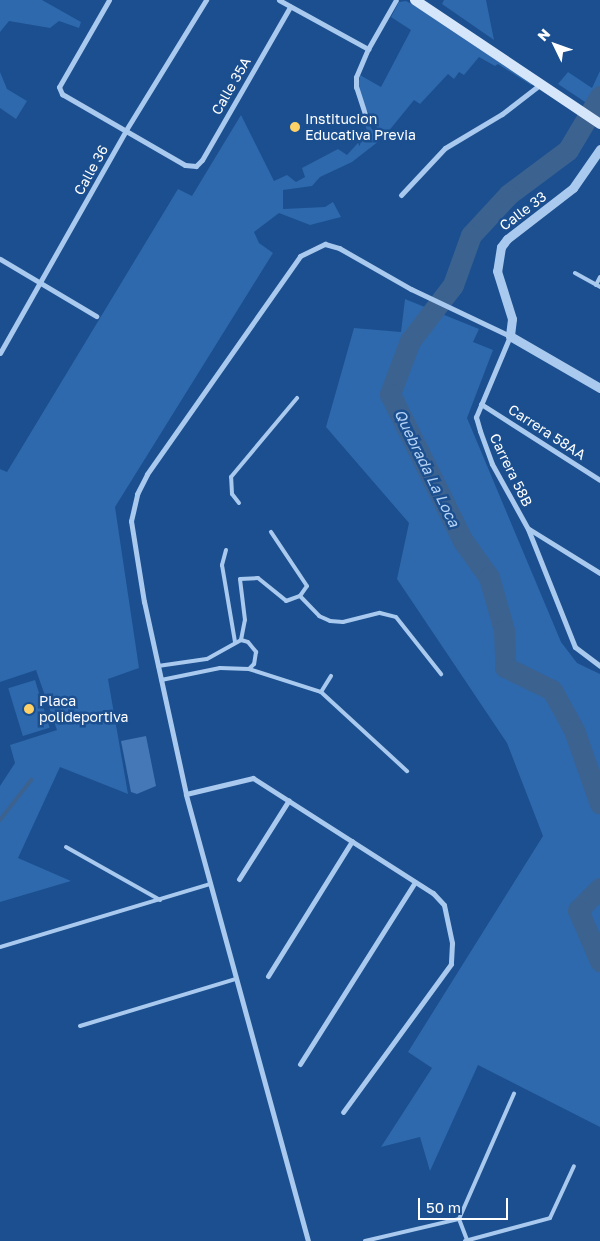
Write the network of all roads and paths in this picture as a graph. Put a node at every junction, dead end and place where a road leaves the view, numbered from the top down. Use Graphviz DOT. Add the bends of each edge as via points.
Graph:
graph roads {
  1 [pos="109,0"];
  2 [pos="206,0"];
  3 [pos="278,0"];
  4 [pos="396,0"];
  5 [pos="415,0"];
  6 [pos="290,7"];
  7 [pos="368,49"];
  8 [pos="542,84"];
  9 [pos="365,114"];
  10 [pos="596,121"];
  11 [pos="126,130"];
  12 [pos="600,149"];
  13 [pos="401,194"];
  14 [pos="0,259"];
  15 [pos="575,273"];
  16 [pos="600,277"];
  17 [pos="40,283"];
  18 [pos="598,286"];
  19 [pos="96,316"];
  20 [pos="510,336"];
  21 [pos="0,353"];
  22 [pos="600,388"];
  23 [pos="297,398"];
  24 [pos="481,404"];
  25 [pos="600,480"];
  26 [pos="239,503"];
  27 [pos="528,529"];
  28 [pos="271,532"];
  29 [pos="226,550"];
  30 [pos="600,573"];
  31 [pos="300,596"];
  32 [pos="241,640"];
  33 [pos="235,642"];
  34 [pos="158,666"];
  35 [pos="600,666"];
  36 [pos="249,669"];
  37 [pos="441,674"];
  38 [pos="331,676"];
  39 [pos="161,680"];
  40 [pos="321,692"];
  41 [pos="407,771"];
  42 [pos="186,794"];
  43 [pos="289,800"];
  44 [pos="352,842"];
  45 [pos="66,847"];
  46 [pos="239,878"];
  47 [pos="415,882"];
  48 [pos="210,884"];
  49 [pos="160,900"];
  50 [pos="0,947"];
  51 [pos="268,976"];
  52 [pos="236,979"];
  53 [pos="80,1026"];
  54 [pos="300,1064"];
  55 [pos="514,1094"];
  56 [pos="343,1112"];
  57 [pos="574,1166"];
  58 [pos="459,1219"];
  59 [pos="308,1241"];
  60 [pos="365,1241"];
  61 [pos="466,1241"];
  1 -- 11 [label="street" via="59,87 62,94"];
  2 -- 11 [label="street, Calle 36"];
  3 -- 6 [label="street"];
  4 -- 7 [label="street"];
  5 -- 8 [label="main road"];
  6 -- 7 [label="street"];
  6 -- 11 [label="street, Calle 35A" via="196,166 185,164"];
  7 -- 9 [label="street" via="356,87"];
  8 -- 10 [label="main road"];
  8 -- 13 [label="street" via="502,114 445,148"];
  11 -- 17 [label="street, Calle 36"];
  12 -- 20 [label="street, Calle 33" via="573,188 507,239 501,248 497,271 512,319"];
  14 -- 17 [label="street"];
  15 -- 18 [label="lane"];
  16 -- 18 [label="lane"];
  17 -- 19 [label="street"];
  17 -- 21 [label="street, Calle 36"];
  20 -- 22 [label="street"];
  20 -- 24 [label="street, Carrera 58B"];
  20 -- 34 [label="street" via="411,289 339,248 325,244 300,256 147,474 137,494 131,521 134,552"];
  23 -- 26 [label="lane" via="231,477 232,494"];
  24 -- 25 [label="street, Carrera 58AA"];
  24 -- 27 [label="street, Carrera 58B" via="476,417 492,464"];
  27 -- 30 [label="street, Carrera 58B"];
  27 -- 35 [label="street, Carrera 58B" via="574,647"];
  28 -- 31 [label="lane" via="305,580 307,586"];
  29 -- 33 [label="lane" via="222,565"];
  31 -- 32 [label="lane" via="286,601 258,578 240,579 245,620"];
  31 -- 37 [label="lane" via="319,616 330,621 343,622 380,613 396,617"];
  32 -- 33 [label="lane"];
  32 -- 36 [label="lane" via="248,642 256,652 254,664"];
  33 -- 34 [label="lane" via="207,659"];
  34 -- 39 [label="street"];
  36 -- 39 [label="lane" via="220,668"];
  36 -- 40 [label="lane"];
  38 -- 40 [label="lane"];
  39 -- 42 [label="street"];
  40 -- 41 [label="lane"];
  42 -- 43 [label="street" via="248,777"];
  42 -- 48 [label="street"];
  43 -- 44 [label="street"];
  43 -- 46 [label="street"];
  44 -- 47 [label="street"];
  44 -- 51 [label="street"];
  45 -- 49 [label="lane"];
  47 -- 54 [label="street"];
  47 -- 56 [label="street" via="444,905 453,956"];
  48 -- 49 [label="lane"];
  48 -- 52 [label="street"];
  49 -- 50 [label="lane"];
  52 -- 53 [label="lane"];
  52 -- 59 [label="street"];
  55 -- 58 [label="lane"];
  57 -- 61 [label="lane" via="550,1218"];
  58 -- 60 [label="lane"];
  58 -- 61 [label="lane"];
}
